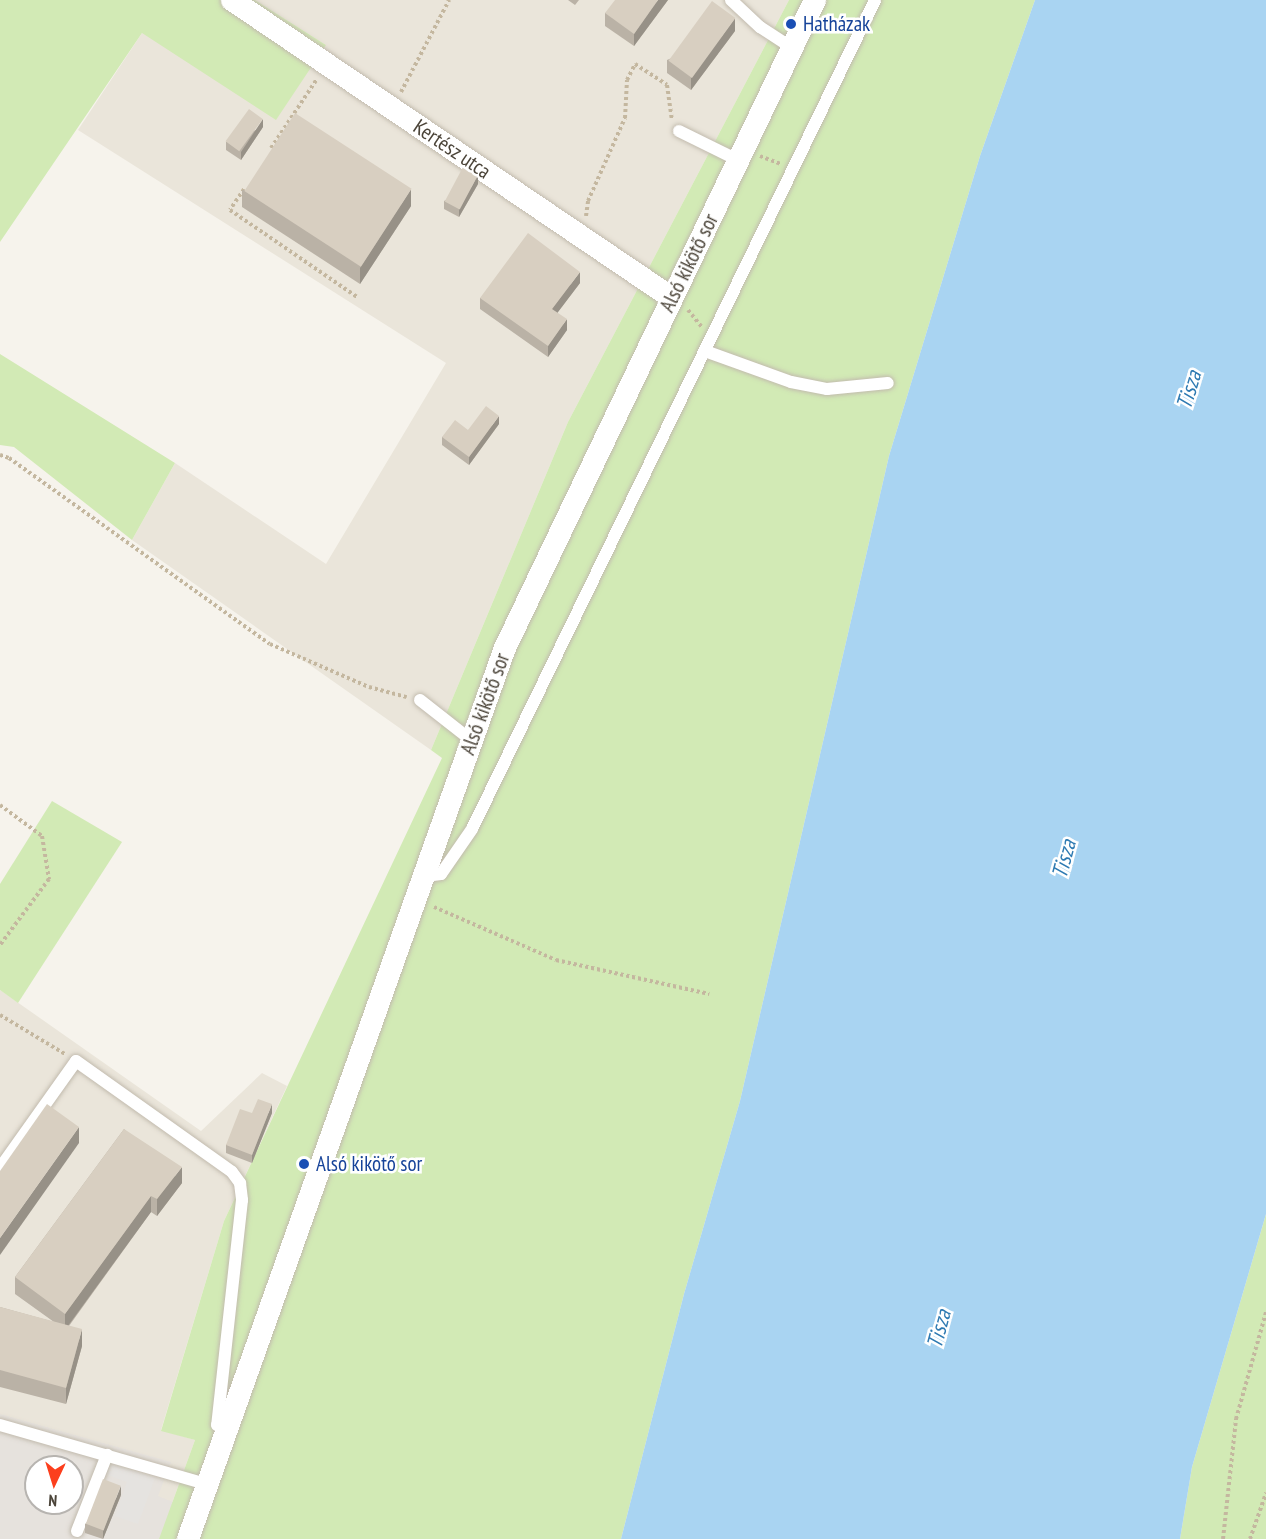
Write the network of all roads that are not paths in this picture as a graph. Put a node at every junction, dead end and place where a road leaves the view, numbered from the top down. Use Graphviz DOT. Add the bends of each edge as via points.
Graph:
graph roads {
  1 [pos="232,0"];
  2 [pos="731,0"];
  3 [pos="815,0"];
  4 [pos="875,0"];
  5 [pos="792,48"];
  6 [pos="679,130"];
  7 [pos="740,155"];
  8 [pos="672,298"];
  9 [pos="707,346"];
  10 [pos="888,383"];
  11 [pos="420,700"];
  12 [pos="471,740"];
  13 [pos="425,876"];
  14 [pos="0,1168"];
  15 [pos="0,1425"];
  16 [pos="228,1430"];
  17 [pos="107,1455"];
  18 [pos="209,1485"];
  19 [pos="77,1531"];
  20 [pos="188,1539"];
  1 -- 8 [label="street, Kertész utca"];
  2 -- 5 [label="lane" via="760,27"];
  3 -- 5 [label="street, Alsó kikötő sor"];
  4 -- 9 [label="lane"];
  5 -- 7 [label="street, Alsó kikötő sor"];
  6 -- 7 [label="lane"];
  7 -- 8 [label="street, Alsó kikötő sor"];
  8 -- 12 [label="street, Alsó kikötő sor" via="505,648"];
  9 -- 10 [label="lane" via="791,382 827,389"];
  9 -- 13 [label="lane" via="472,829 441,874"];
  11 -- 12 [label="lane"];
  12 -- 13 [label="street, Alsó kikötő sor"];
  13 -- 16 [label="street, Alsó kikötő sor"];
  14 -- 16 [label="lane" via="76,1061 218,1160 240,1183 242,1200 217,1425"];
  15 -- 17 [label="lane"];
  16 -- 18 [label="street, Alsó kikötő sor"];
  17 -- 18 [label="lane"];
  17 -- 19 [label="lane"];
  18 -- 20 [label="street, Alsó kikötő sor"];
}
